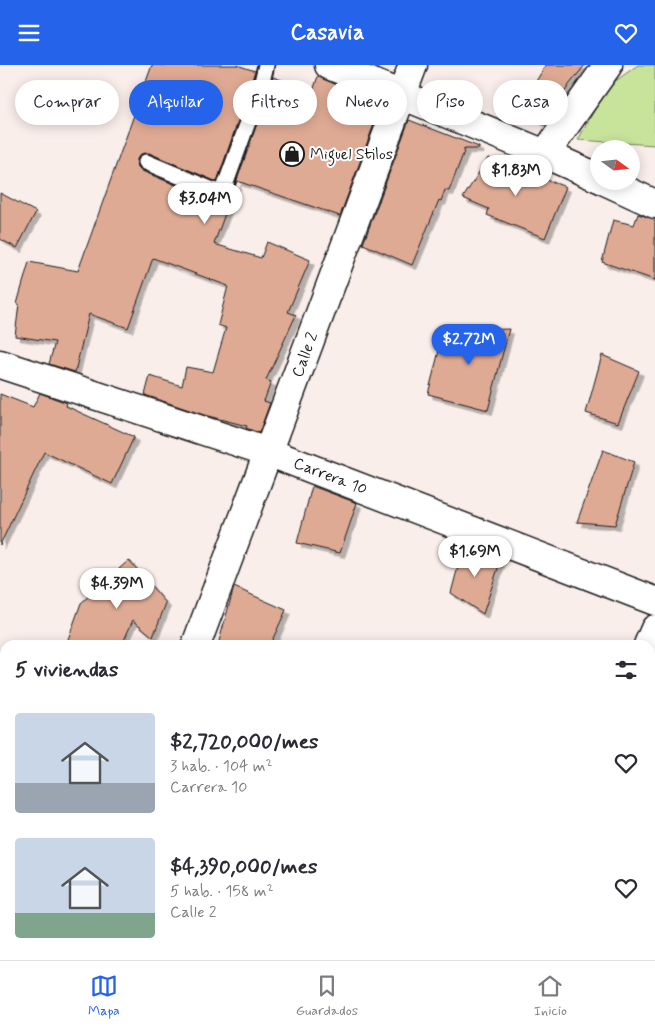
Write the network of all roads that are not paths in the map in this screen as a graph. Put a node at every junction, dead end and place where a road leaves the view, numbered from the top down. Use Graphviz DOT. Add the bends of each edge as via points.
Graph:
graph roads {
  1 [pos="266,65"];
  2 [pos="329,65"];
  3 [pos="413,65"];
  4 [pos="608,65"];
  5 [pos="366,80"];
  6 [pos="407,81"];
  7 [pos="407,97"];
  8 [pos="391,125"];
  9 [pos="545,154"];
  10 [pos="146,162"];
  11 [pos="590,174"];
  12 [pos="625,190"];
  13 [pos="655,204"];
  14 [pos="0,364"];
  15 [pos="268,452"];
  16 [pos="655,601"];
  17 [pos="198,640"];
  1 -- 10 [label="lane" via="222,194"];
  2 -- 5 [label="street"];
  3 -- 6 [label="street, Calle 2"];
  4 -- 9 [label="street"];
  7 -- 9 [label="street"];
  8 -- 15 [label="street, Calle 2"];
  9 -- 11 [label="street"];
  12 -- 13 [label="street"];
  14 -- 15 [label="street, Carrera 10"];
  15 -- 16 [label="street, Carrera 10"];
  15 -- 17 [label="street, Calle 2"];
}
